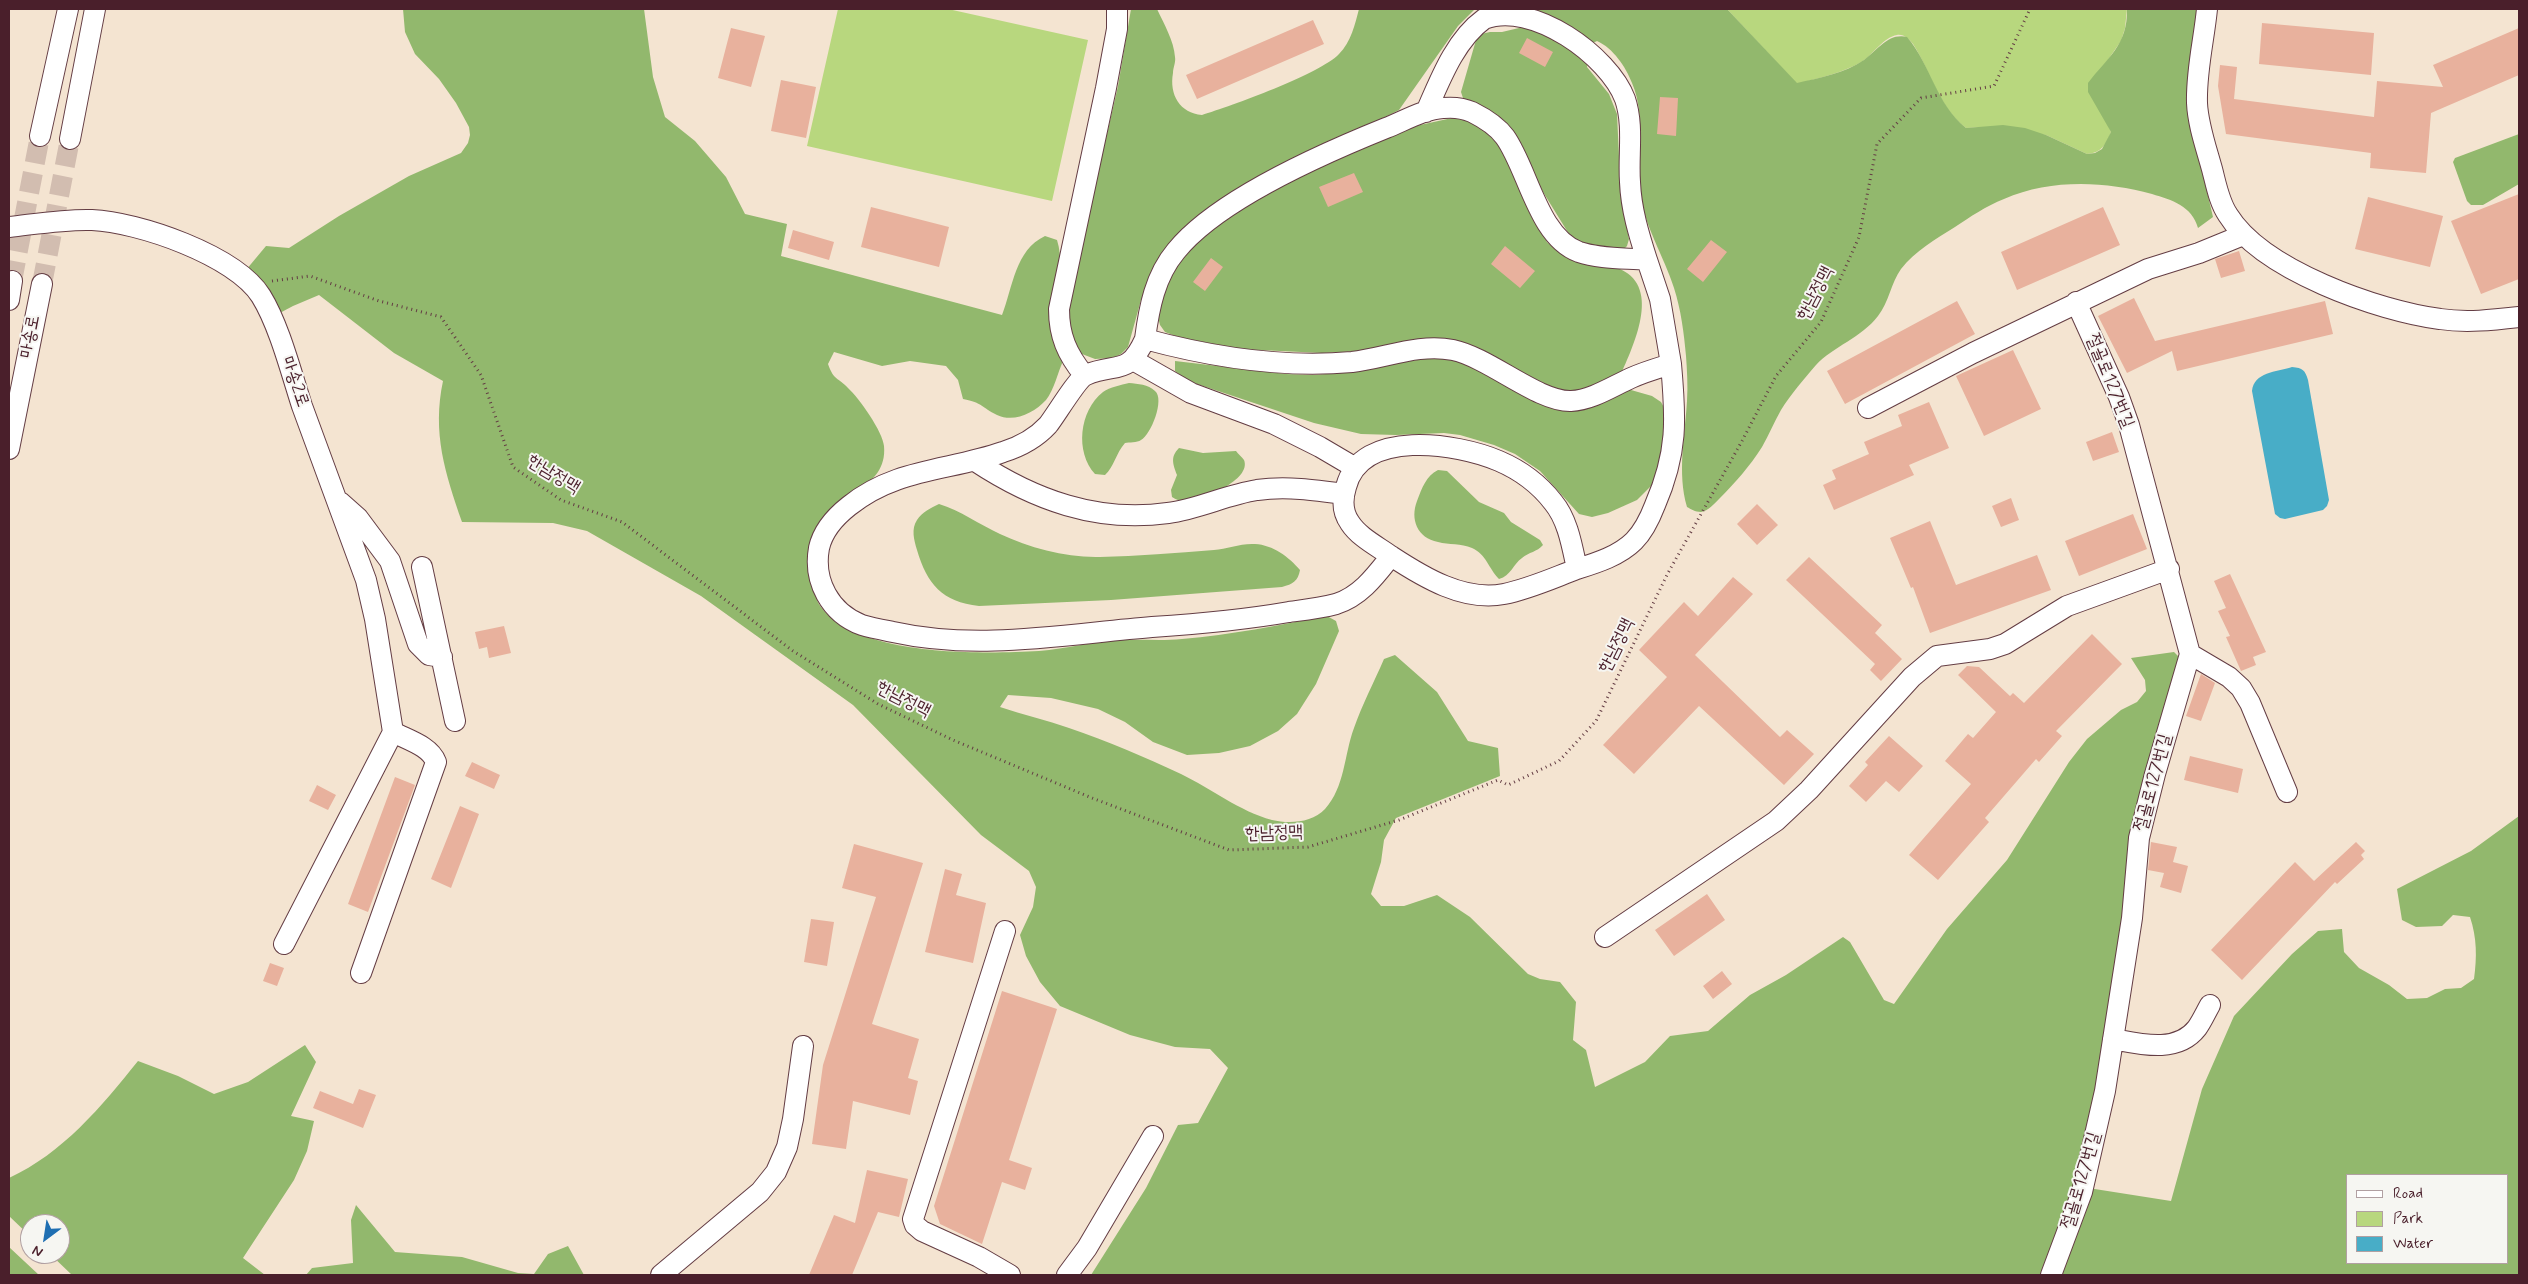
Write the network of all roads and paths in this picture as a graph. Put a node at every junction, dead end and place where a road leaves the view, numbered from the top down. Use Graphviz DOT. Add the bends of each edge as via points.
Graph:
graph roads {
  1 [pos="68,9"];
  2 [pos="95,9"];
  3 [pos="1117,9"];
  4 [pos="2030,9"];
  5 [pos="2207,9"];
  6 [pos="1426,112"];
  7 [pos="40,136"];
  8 [pos="70,139"];
  9 [pos="9,226"];
  10 [pos="2243,235"];
  11 [pos="1646,260"];
  12 [pos="42,284"];
  13 [pos="250,284"];
  14 [pos="2076,302"];
  15 [pos="2519,317"];
  16 [pos="1145,339"];
  17 [pos="1133,360"];
  18 [pos="1671,364"];
  19 [pos="1084,376"];
  20 [pos="1868,408"];
  21 [pos="9,450"];
  22 [pos="975,461"];
  23 [pos="1354,468"];
  24 [pos="1344,494"];
  25 [pos="336,499"];
  26 [pos="1391,556"];
  27 [pos="422,567"];
  28 [pos="1577,569"];
  29 [pos="2169,569"];
  30 [pos="2190,654"];
  31 [pos="442,657"];
  32 [pos="455,721"];
  33 [pos="393,732"];
  34 [pos="2287,792"];
  35 [pos="1005,931"];
  36 [pos="1605,937"];
  37 [pos="284,944"];
  38 [pos="361,973"];
  39 [pos="2210,1005"];
  40 [pos="2113,1039"];
  41 [pos="803,1046"];
  42 [pos="1153,1136"];
  43 [pos="661,1275"];
  44 [pos="1010,1275"];
  45 [pos="1067,1275"];
  46 [pos="2051,1275"];
  1 -- 7 [label="street"];
  2 -- 8 [label="street"];
  3 -- 19 [label="street" via="1117,29 1106,88 1059,309 1063,342"];
  4 -- 13 [label="path, 한남정맥" via="1994,86 1921,98 1877,144 1859,237 1821,322 1776,376 1668,573 1596,721 1577,744 1559,761 1508,785 1498,780 1399,820 1308,847 1229,850 1092,798 953,740 878,704 793,651 622,522 561,500 513,467 480,374 441,317 379,301 310,276"];
  5 -- 10 [label="street" via="2197,103 2201,131 2216,187 2227,214"];
  6 -- 11 [label="street" via="1457,107 1472,112 1498,130 1514,152 1540,209 1566,246 1597,255"];
  6 -- 11 [label="street" via="1459,46 1471,30 1494,14 1524,12 1542,18 1579,40 1612,74 1624,99 1629,117 1631,201"];
  6 -- 16 [label="street" via="1354,141 1273,180 1191,235 1164,270 1149,311"];
  9 -- 13 [label="street, 마송2로" via="92,220 122,225 166,236 198,249"];
  10 -- 14 [label="street" via="2148,269"];
  10 -- 15 [label="street" via="2290,268 2391,309 2441,319 2482,321"];
  11 -- 18 [label="street" via="1660,299"];
  12 -- 21 [label="street, 마송로"];
  13 -- 25 [label="street, 마송2로" via="260,296 281,345"];
  14 -- 20 [label="street"];
  14 -- 29 [label="street, 절골로127번길" via="2119,397"];
  16 -- 17 [label="street"];
  16 -- 18 [label="street" via="1176,347 1295,363 1354,362 1414,350 1453,350 1494,366 1536,390 1571,401"];
  17 -- 19 [label="street" via="1116,369"];
  17 -- 23 [label="street" via="1191,393 1274,424"];
  18 -- 28 [label="street" via="1675,438 1663,488 1653,512 1633,542 1607,558"];
  19 -- 22 [label="street" via="1036,436 1004,452"];
  22 -- 24 [label="street" via="1028,492 1085,511 1110,515 1170,513 1232,495 1276,488"];
  22 -- 26 [label="street" via="888,481 863,495 837,516 823,537 818,567 821,585 838,610 862,625 914,637 960,642 1021,640 1228,621 1336,603 1364,588"];
  23 -- 24 [label="street"];
  23 -- 28 [label="street" via="1377,452 1416,446 1458,448 1499,461 1536,484 1554,502 1562,516"];
  24 -- 26 [label="street" via="1343,510 1350,524"];
  25 -- 31 [label="street" via="354,513 390,561 418,644 429,656"];
  25 -- 33 [label="street, 마송2로" via="366,580"];
  26 -- 28 [label="street" via="1421,575 1464,592 1485,596 1524,589"];
  27 -- 31 [label="street"];
  29 -- 30 [label="street, 절골로127번길"];
  29 -- 36 [label="street" via="2067,606 2004,644 1936,656 1912,677 1809,790 1776,821"];
  30 -- 34 [label="street" via="2241,688"];
  30 -- 40 [label="street, 절골로127번길" via="2139,838 2132,918"];
  31 -- 32 [label="street"];
  33 -- 37 [label="street"];
  33 -- 38 [label="street" via="433,754 436,762"];
  35 -- 44 [label="street" via="913,1219 922,1231 980,1256"];
  39 -- 40 [label="street" via="2196,1029 2174,1044 2140,1044"];
  40 -- 46 [label="street, 절골로127번길" via="2082,1192"];
  41 -- 43 [label="street" via="787,1147 776,1172 760,1192"];
  42 -- 45 [label="street" via="1087,1248"];
}
